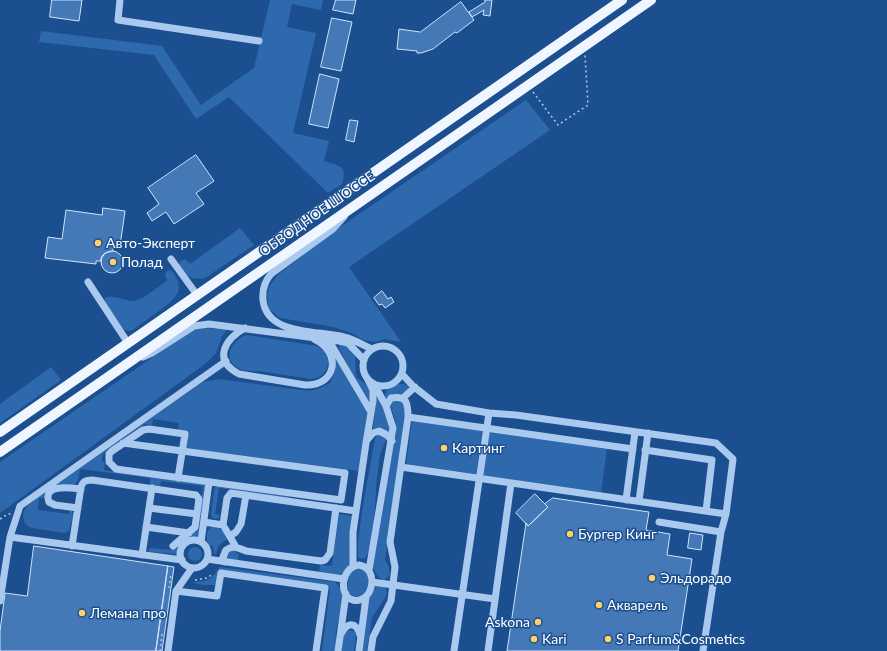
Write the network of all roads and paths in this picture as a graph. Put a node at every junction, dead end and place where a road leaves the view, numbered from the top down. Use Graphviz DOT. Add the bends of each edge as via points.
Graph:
graph roads {
  1 [pos="120,0"];
  2 [pos="617,0"];
  3 [pos="622,0"];
  4 [pos="651,0"];
  5 [pos="608,10"];
  6 [pos="259,41"];
  7 [pos="585,46"];
  8 [pos="528,86"];
  9 [pos="354,206"];
  10 [pos="172,259"];
  11 [pos="88,282"];
  12 [pos="197,296"];
  13 [pos="245,328"];
  14 [pos="309,336"];
  15 [pos="328,339"];
  16 [pos="128,343"];
  17 [pos="372,349"];
  18 [pos="364,360"];
  19 [pos="226,361"];
  20 [pos="119,368"];
  21 [pos="402,374"];
  22 [pos="368,380"];
  23 [pos="374,384"];
  24 [pos="415,387"];
  25 [pos="403,398"];
  26 [pos="386,406"];
  27 [pos="371,412"];
  28 [pos="489,413"];
  29 [pos="408,417"];
  30 [pos="486,429"];
  31 [pos="0,432"];
  32 [pos="635,432"];
  33 [pos="648,433"];
  34 [pos="392,440"];
  35 [pos="123,443"];
  36 [pos="366,443"];
  37 [pos="633,449"];
  38 [pos="645,450"];
  39 [pos="182,451"];
  40 [pos="0,452"];
  41 [pos="401,467"];
  42 [pos="178,478"];
  43 [pos="479,479"];
  44 [pos="209,482"];
  45 [pos="512,483"];
  46 [pos="152,488"];
  47 [pos="81,489"];
  48 [pos="246,495"];
  49 [pos="626,500"];
  50 [pos="639,502"];
  51 [pos="78,508"];
  52 [pos="149,508"];
  53 [pos="336,508"];
  54 [pos="356,511"];
  55 [pos="706,511"];
  56 [pos="17,514"];
  57 [pos="197,514"];
  58 [pos="726,514"];
  59 [pos="0,519"];
  60 [pos="204,522"];
  61 [pos="659,522"];
  62 [pos="223,525"];
  63 [pos="146,527"];
  64 [pos="721,532"];
  65 [pos="189,533"];
  66 [pos="230,536"];
  67 [pos="10,537"];
  68 [pos="201,542"];
  69 [pos="72,546"];
  70 [pos="173,546"];
  71 [pos="236,547"];
  72 [pos="142,555"];
  73 [pos="207,559"];
  74 [pos="182,560"];
  75 [pos="225,562"];
  76 [pos="354,566"];
  77 [pos="192,568"];
  78 [pos="369,570"];
  79 [pos="218,573"];
  80 [pos="344,579"];
  81 [pos="195,580"];
  82 [pos="372,582"];
  83 [pos="393,584"];
  84 [pos="176,591"];
  85 [pos="346,594"];
  86 [pos="462,594"];
  87 [pos="366,597"];
  88 [pos="495,599"];
  89 [pos="0,602"];
  90 [pos="361,637"];
  91 [pos="340,638"];
  92 [pos="168,651"];
  93 [pos="316,651"];
  94 [pos="338,651"];
  95 [pos="359,651"];
  96 [pos="371,651"];
  97 [pos="454,651"];
  98 [pos="488,651"];
  99 [pos="703,651"];
  1 -- 6 [label="lane" via="118,20"];
  2 -- 5 [label="main road"];
  3 -- 5 [label="main road, ОБВОДНОЕ ШОССЕ"];
  4 -- 7 [label="main road, ОБВОДНОЕ ШОССЕ"];
  5 -- 12 [label="main road, ОБВОДНОЕ ШОССЕ"];
  7 -- 8 [label="main road, ОБВОДНОЕ ШОССЕ"];
  7 -- 8 [label="path" via="588,105 558,125"];
  8 -- 9 [label="main road, ОБВОДНОЕ ШОССЕ"];
  9 -- 17 [label="lane" via="333,229 271,274 264,287 264,304 266,311 278,324 293,329 345,337"];
  9 -- 20 [label="main road, ОБВОДНОЕ ШОССЕ"];
  10 -- 12 [label="lane"];
  11 -- 16 [label="lane"];
  12 -- 16 [label="main road, ОБВОДНОЕ ШОССЕ"];
  13 -- 14 [label="lane"];
  13 -- 19 [label="lane" via="228,340 224,353"];
  13 -- 20 [label="lane" via="209,324 194,326 152,353"];
  14 -- 15 [label="lane"];
  14 -- 19 [label="lane" via="325,345 332,357 332,367 327,378 313,385 239,374 233,371"];
  15 -- 18 [label="lane" via="348,343"];
  15 -- 27 [label="lane"];
  16 -- 31 [label="main road, ОБВОДНОЕ ШОССЕ"];
  17 -- 18 [label="lane"];
  17 -- 21 [label="lane" via="384,346 396,350 403,362"];
  18 -- 22 [label="lane" via="364,374"];
  19 -- 56 [label="lane" via="20,506"];
  20 -- 40 [label="main road, ОБВОДНОЕ ШОССЕ"];
  21 -- 23 [label="lane" via="399,380 389,386"];
  21 -- 24 [label="lane"];
  22 -- 23 [label="lane"];
  22 -- 27 [label="lane" via="373,390"];
  23 -- 26 [label="lane"];
  24 -- 25 [label="lane"];
  24 -- 28 [label="lane" via="436,404"];
  25 -- 26 [label="lane" via="391,398"];
  25 -- 29 [label="lane" via="407,402"];
  26 -- 34 [label="lane" via="393,428"];
  27 -- 36 [label="lane"];
  28 -- 30 [label="lane"];
  28 -- 32 [label="lane"];
  29 -- 30 [label="lane"];
  29 -- 41 [label="lane"];
  30 -- 37 [label="lane"];
  30 -- 43 [label="lane"];
  32 -- 33 [label="lane"];
  32 -- 37 [label="lane"];
  33 -- 38 [label="lane"];
  33 -- 58 [label="lane" via="716,443 733,459"];
  34 -- 36 [label="lane" via="379,431 373,433"];
  34 -- 78 [label="lane"];
  35 -- 39 [label="lane"];
  35 -- 39 [label="lane" via="149,429 185,434"];
  35 -- 42 [label="lane" via="109,454 109,462 116,469"];
  36 -- 54 [label="lane"];
  37 -- 49 [label="lane"];
  38 -- 50 [label="lane"];
  38 -- 55 [label="lane" via="712,460"];
  39 -- 42 [label="lane"];
  39 -- 44 [label="lane" via="345,473 341,500"];
  41 -- 43 [label="lane"];
  41 -- 83 [label="lane" via="390,542 396,567"];
  42 -- 44 [label="lane"];
  43 -- 45 [label="lane"];
  43 -- 86 [label="lane"];
  44 -- 60 [label="lane"];
  45 -- 49 [label="lane"];
  45 -- 88 [label="lane"];
  46 -- 47 [label="lane" via="88,480 83,483"];
  46 -- 52 [label="lane"];
  46 -- 57 [label="lane" via="196,495 199,499"];
  47 -- 51 [label="lane"];
  47 -- 51 [label="lane" via="60,487 48,496 49,502 55,505"];
  48 -- 53 [label="lane"];
  48 -- 62 [label="lane" via="228,495"];
  48 -- 66 [label="lane" via="241,524"];
  49 -- 50 [label="lane"];
  50 -- 55 [label="lane"];
  51 -- 69 [label="lane"];
  52 -- 57 [label="lane"];
  52 -- 63 [label="lane"];
  53 -- 54 [label="lane"];
  53 -- 71 [label="lane" via="330,553 325,560 252,552"];
  54 -- 76 [label="lane" via="353,532"];
  55 -- 58 [label="lane"];
  56 -- 59 [label="path" via="8,514"];
  56 -- 67 [label="lane"];
  57 -- 65 [label="lane" via="195,527"];
  58 -- 64 [label="lane"];
  60 -- 62 [label="lane"];
  60 -- 68 [label="lane"];
  61 -- 64 [label="lane"];
  62 -- 66 [label="lane"];
  63 -- 65 [label="lane"];
  63 -- 72 [label="lane"];
  64 -- 99 [label="lane"];
  65 -- 70 [label="lane"];
  66 -- 71 [label="lane"];
  67 -- 69 [label="lane"];
  67 -- 89 [label="lane"];
  68 -- 73 [label="lane" via="208,550"];
  68 -- 74 [label="lane" via="194,540 186,543 181,550"];
  69 -- 72 [label="lane"];
  71 -- 75 [label="lane" via="229,547 226,550 223,557"];
  72 -- 74 [label="lane"];
  73 -- 75 [label="lane"];
  73 -- 77 [label="lane" via="201,566"];
  74 -- 77 [label="lane"];
  75 -- 80 [label="lane"];
  76 -- 78 [label="lane" via="364,566"];
  76 -- 80 [label="lane" via="348,569"];
  77 -- 84 [label="lane"];
  78 -- 82 [label="lane"];
  79 -- 81 [label="path"];
  79 -- 84 [label="lane" via="217,596"];
  79 -- 93 [label="lane" via="325,588"];
  80 -- 85 [label="lane"];
  82 -- 83 [label="lane"];
  82 -- 87 [label="lane"];
  83 -- 86 [label="lane"];
  83 -- 96 [label="lane" via="391,601 373,637"];
  84 -- 92 [label="lane"];
  85 -- 87 [label="lane" via="352,600 362,600"];
  85 -- 91 [label="lane"];
  86 -- 88 [label="lane"];
  86 -- 97 [label="lane"];
  87 -- 90 [label="lane"];
  88 -- 98 [label="lane"];
  90 -- 91 [label="lane" via="357,627 348,625 344,627"];
  90 -- 95 [label="lane"];
  91 -- 94 [label="lane"];
}
